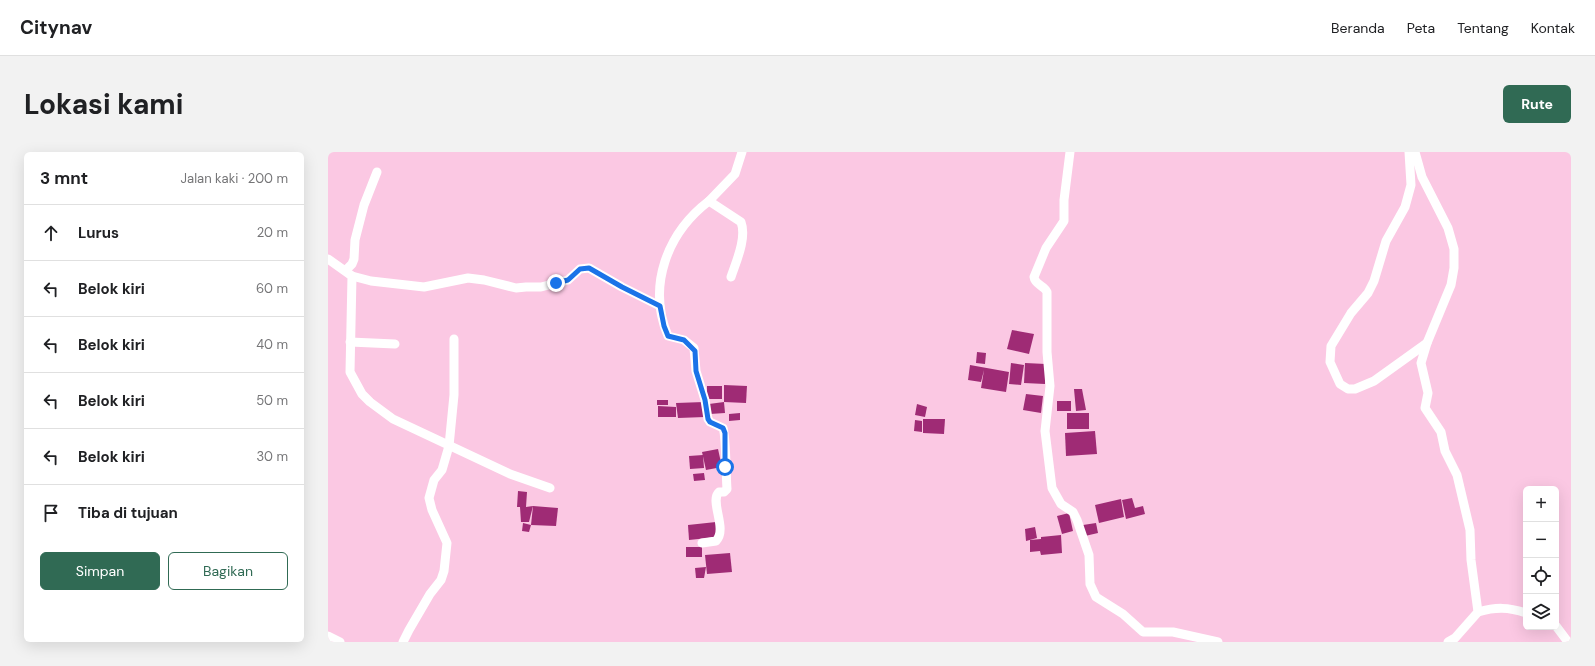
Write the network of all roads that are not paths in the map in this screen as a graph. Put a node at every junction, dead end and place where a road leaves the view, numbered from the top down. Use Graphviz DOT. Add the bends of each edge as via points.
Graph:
graph roads {
  1 [pos="742,152"];
  2 [pos="1070,152"];
  3 [pos="1410,152"];
  4 [pos="1415,152"];
  5 [pos="376,172"];
  6 [pos="709,201"];
  7 [pos="328,259"];
  8 [pos="349,273"];
  9 [pos="731,277"];
  10 [pos="660,306"];
  11 [pos="454,339"];
  12 [pos="350,342"];
  13 [pos="1427,343"];
  14 [pos="396,344"];
  15 [pos="449,446"];
  16 [pos="550,488"];
  17 [pos="702,543"];
  18 [pos="1478,612"];
  19 [pos="1523,612"];
  20 [pos="1559,630"];
  21 [pos="328,636"];
  22 [pos="340,642"];
  23 [pos="403,642"];
  24 [pos="1218,642"];
  25 [pos="1448,642"];
  26 [pos="1568,642"];
  1 -- 6 [label="street" via="735,174"];
  2 -- 24 [label="street" via="1064,221 1046,248 1034,277 1036,283 1047,292 1050,386 1045,431 1052,488 1061,504 1072,512 1077,520 1089,555 1090,584 1096,597 1123,614 1143,632 1173,632"];
  3 -- 13 [label="street" via="1410,185 1405,207 1386,241 1368,293 1351,313 1330,346 1330,362 1340,384 1348,389 1355,389 1374,381"];
  4 -- 13 [label="street" via="1422,177 1448,228 1454,249 1451,285"];
  5 -- 8 [label="street" via="364,205"];
  6 -- 9 [label="street" via="741,222 742,239"];
  6 -- 10 [label="street" via="693,213 673,243 662,270"];
  7 -- 8 [label="street"];
  8 -- 10 [label="street" via="390,284 424,287 468,278 516,288 541,287 568,280 580,269 589,268"];
  8 -- 12 [label="street"];
  10 -- 17 [label="street" via="668,336 684,340 694,348 696,371 708,419 723,428 725,433 727,489 719,492 716,498 720,534 716,541"];
  11 -- 15 [label="street" via="454,395"];
  12 -- 14 [label="street"];
  12 -- 15 [label="street" via="350,372 354,382 370,402 393,419"];
  13 -- 18 [label="street" via="1422,363 1428,393 1425,408 1441,432 1445,451 1457,475 1470,530"];
  15 -- 16 [label="street" via="510,474"];
  15 -- 23 [label="street" via="442,470 434,480 429,498 447,543 444,571"];
  18 -- 19 [label="street" via="1505,607"];
  18 -- 25 [label="street" via="1455,638"];
  20 -- 26 [label="street"];
  21 -- 22 [label="street"];
}
